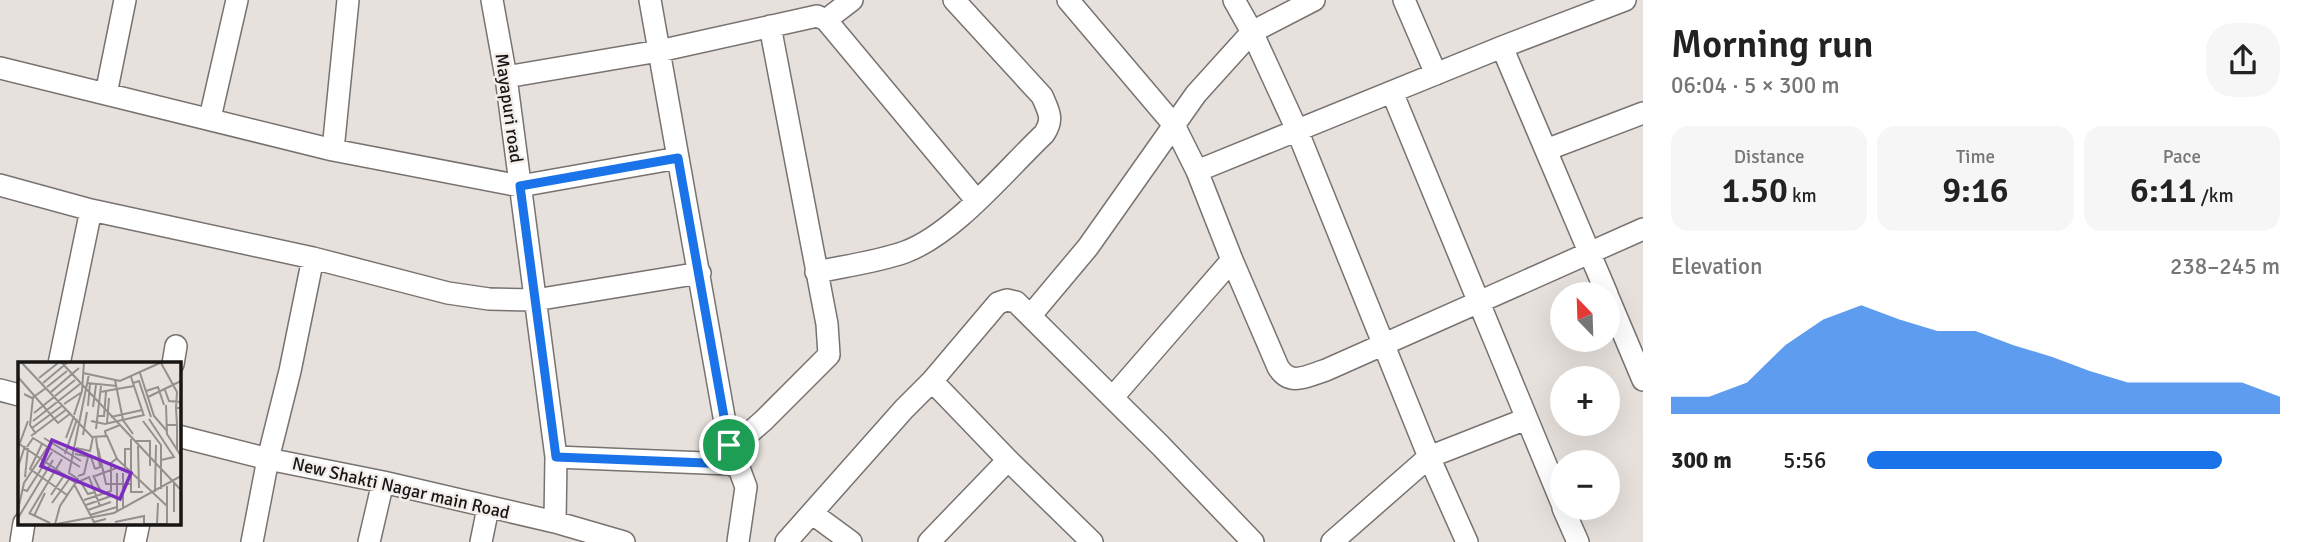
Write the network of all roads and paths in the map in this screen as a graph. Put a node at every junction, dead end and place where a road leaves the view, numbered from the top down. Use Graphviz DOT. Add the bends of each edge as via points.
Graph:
graph roads {
  1 [pos="125,0"];
  2 [pos="237,0"];
  3 [pos="348,0"];
  4 [pos="492,0"];
  5 [pos="650,0"];
  6 [pos="852,0"];
  7 [pos="954,0"];
  8 [pos="1068,0"];
  9 [pos="1234,0"];
  10 [pos="1314,0"];
  11 [pos="1404,0"];
  12 [pos="1636,2"];
  13 [pos="826,20"];
  14 [pos="769,26"];
  15 [pos="1252,32"];
  16 [pos="1502,47"];
  17 [pos="659,51"];
  18 [pos="0,68"];
  19 [pos="1436,74"];
  20 [pos="506,77"];
  21 [pos="1392,92"];
  22 [pos="106,94"];
  23 [pos="1643,113"];
  24 [pos="210,118"];
  25 [pos="1174,125"];
  26 [pos="1297,130"];
  27 [pos="333,150"];
  28 [pos="1546,150"];
  29 [pos="678,158"];
  30 [pos="1196,171"];
  31 [pos="0,185"];
  32 [pos="520,186"];
  33 [pos="977,201"];
  34 [pos="90,210"];
  35 [pos="1643,229"];
  36 [pos="1589,251"];
  37 [pos="313,258"];
  38 [pos="1231,260"];
  39 [pos="816,272"];
  40 [pos="700,273"];
  41 [pos="1602,282"];
  42 [pos="536,300"];
  43 [pos="1480,303"];
  44 [pos="1031,315"];
  45 [pos="1620,324"];
  46 [pos="1384,345"];
  47 [pos="59,362"];
  48 [pos="1643,380"];
  49 [pos="932,381"];
  50 [pos="0,390"];
  51 [pos="18,395"];
  52 [pos="1113,397"];
  53 [pos="1526,419"];
  54 [pos="180,437"];
  55 [pos="729,455"];
  56 [pos="556,457"];
  57 [pos="1429,457"];
  58 [pos="268,459"];
  59 [pos="1008,460"];
  60 [pos="1550,476"];
  61 [pos="383,482"];
  62 [pos="488,508"];
  63 [pos="813,514"];
  64 [pos="1569,520"];
  65 [pos="555,522"];
  66 [pos="24,524"];
  67 [pos="139,524"];
  68 [pos="601,540"];
  69 [pos="1086,540"];
  70 [pos="21,542"];
  71 [pos="135,542"];
  72 [pos="252,542"];
  73 [pos="369,542"];
  74 [pos="481,542"];
  75 [pos="624,542"];
  76 [pos="738,542"];
  77 [pos="786,542"];
  78 [pos="851,542"];
  79 [pos="929,542"];
  80 [pos="1253,542"];
  81 [pos="1332,542"];
  82 [pos="1467,542"];
  83 [pos="1578,542"];
  1 -- 22 [label="street"];
  2 -- 24 [label="street"];
  3 -- 27 [label="street"];
  4 -- 20 [label="street, Mayapuri road"];
  5 -- 17 [label="street"];
  6 -- 13 [label="street"];
  7 -- 33 [label="street" via="1042,96 1051,124"];
  8 -- 25 [label="street"];
  9 -- 15 [label="street"];
  10 -- 15 [label="street"];
  11 -- 19 [label="street"];
  12 -- 16 [label="street"];
  13 -- 14 [label="street" via="817,16"];
  13 -- 33 [label="street"];
  14 -- 17 [label="street"];
  14 -- 39 [label="street"];
  15 -- 25 [label="street"];
  15 -- 26 [label="street"];
  16 -- 19 [label="street"];
  16 -- 28 [label="street"];
  17 -- 20 [label="street"];
  17 -- 29 [label="street"];
  18 -- 22 [label="street"];
  19 -- 21 [label="street"];
  20 -- 32 [label="street, Mayapuri road"];
  21 -- 26 [label="street"];
  21 -- 43 [label="street"];
  22 -- 24 [label="street"];
  23 -- 28 [label="street"];
  24 -- 27 [label="street"];
  25 -- 30 [label="street"];
  25 -- 44 [label="street" via="1088,247"];
  26 -- 30 [label="street"];
  26 -- 46 [label="street"];
  27 -- 32 [label="street"];
  28 -- 36 [label="street"];
  29 -- 32 [label="street"];
  29 -- 40 [label="street"];
  30 -- 38 [label="street"];
  31 -- 34 [label="street"];
  32 -- 42 [label="street, Mayapuri road"];
  33 -- 39 [label="street" via="932,238 906,251"];
  34 -- 37 [label="street"];
  34 -- 47 [label="street"];
  35 -- 36 [label="street"];
  36 -- 41 [label="street"];
  36 -- 43 [label="street"];
  37 -- 42 [label="street" via="448,293"];
  37 -- 58 [label="street"];
  38 -- 46 [label="street" via="1278,367 1289,379 1326,370"];
  38 -- 52 [label="street"];
  39 -- 55 [label="street" via="829,355"];
  40 -- 42 [label="street"];
  40 -- 55 [label="street"];
  42 -- 56 [label="street, Mayapuri road"];
  43 -- 46 [label="street"];
  43 -- 53 [label="street"];
  44 -- 49 [label="street" via="1016,302 998,303"];
  44 -- 52 [label="street"];
  45 -- 48 [label="street"];
  46 -- 57 [label="street"];
  49 -- 59 [label="street"];
  49 -- 63 [label="street"];
  50 -- 51 [label="street"];
  52 -- 80 [label="street"];
  53 -- 57 [label="street"];
  53 -- 60 [label="street"];
  54 -- 58 [label="street, New Shakti Nagar main Road"];
  55 -- 56 [label="street"];
  55 -- 76 [label="street" via="746,487"];
  56 -- 65 [label="street, Mayapuri road"];
  57 -- 81 [label="street"];
  57 -- 82 [label="street"];
  58 -- 61 [label="street, New Shakti Nagar main Road"];
  58 -- 72 [label="street"];
  59 -- 69 [label="street"];
  59 -- 79 [label="street"];
  61 -- 62 [label="street, New Shakti Nagar main Road"];
  61 -- 73 [label="street"];
  62 -- 65 [label="street, New Shakti Nagar main Road"];
  62 -- 74 [label="street"];
  63 -- 77 [label="street"];
  63 -- 78 [label="street"];
  64 -- 83 [label="street"];
  65 -- 68 [label="street, New Shakti Nagar main Road"];
  66 -- 70 [label="street"];
  67 -- 71 [label="street"];
  68 -- 75 [label="street, New Shakti Nagar main Road"];
}
